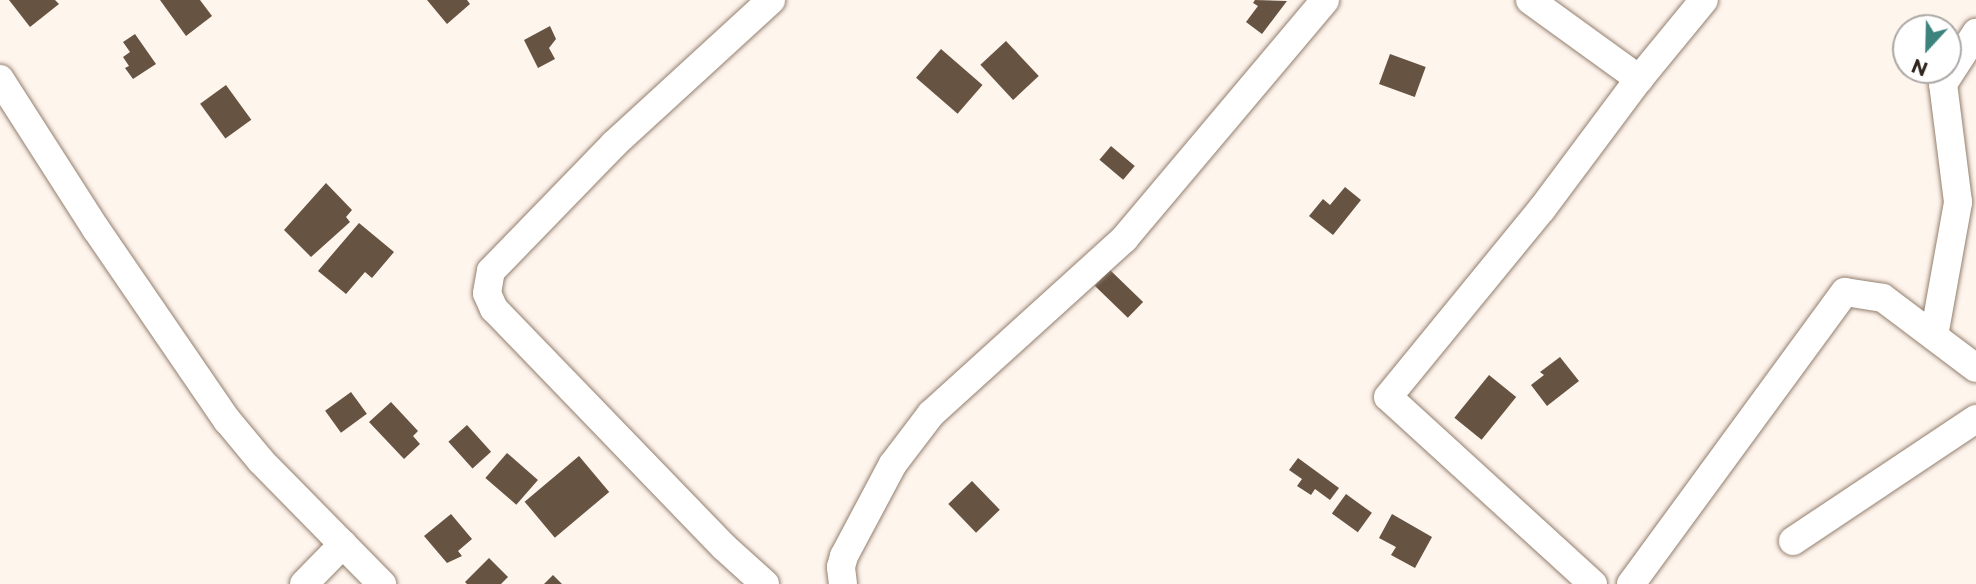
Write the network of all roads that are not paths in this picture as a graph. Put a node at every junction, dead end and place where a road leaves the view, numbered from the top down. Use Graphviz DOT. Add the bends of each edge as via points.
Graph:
graph roads {
  1 [pos="771,0"];
  2 [pos="1325,0"];
  3 [pos="1530,0"];
  4 [pos="1704,0"];
  5 [pos="1976,33"];
  6 [pos="1639,79"];
  7 [pos="4,98"];
  8 [pos="1934,336"];
  9 [pos="1976,368"];
  10 [pos="1976,419"];
  11 [pos="1793,541"];
  12 [pos="343,544"];
  13 [pos="304,584"];
  14 [pos="382,584"];
  15 [pos="765,584"];
  16 [pos="843,584"];
  17 [pos="1593,584"];
  18 [pos="1631,584"];
  1 -- 15 [label="street" via="614,144 538,222 491,271 487,293 494,309 724,548"];
  2 -- 16 [label="street" via="1124,239 931,414 893,464 844,556"];
  3 -- 6 [label="street"];
  4 -- 6 [label="street"];
  5 -- 8 [label="street" via="1943,84 1958,202"];
  6 -- 17 [label="street" via="1542,209 1388,397"];
  7 -- 12 [label="street" via="227,420"];
  8 -- 9 [label="street"];
  8 -- 18 [label="street" via="1883,298 1845,292"];
  10 -- 11 [label="street"];
  12 -- 13 [label="street"];
  12 -- 14 [label="street"];
}
